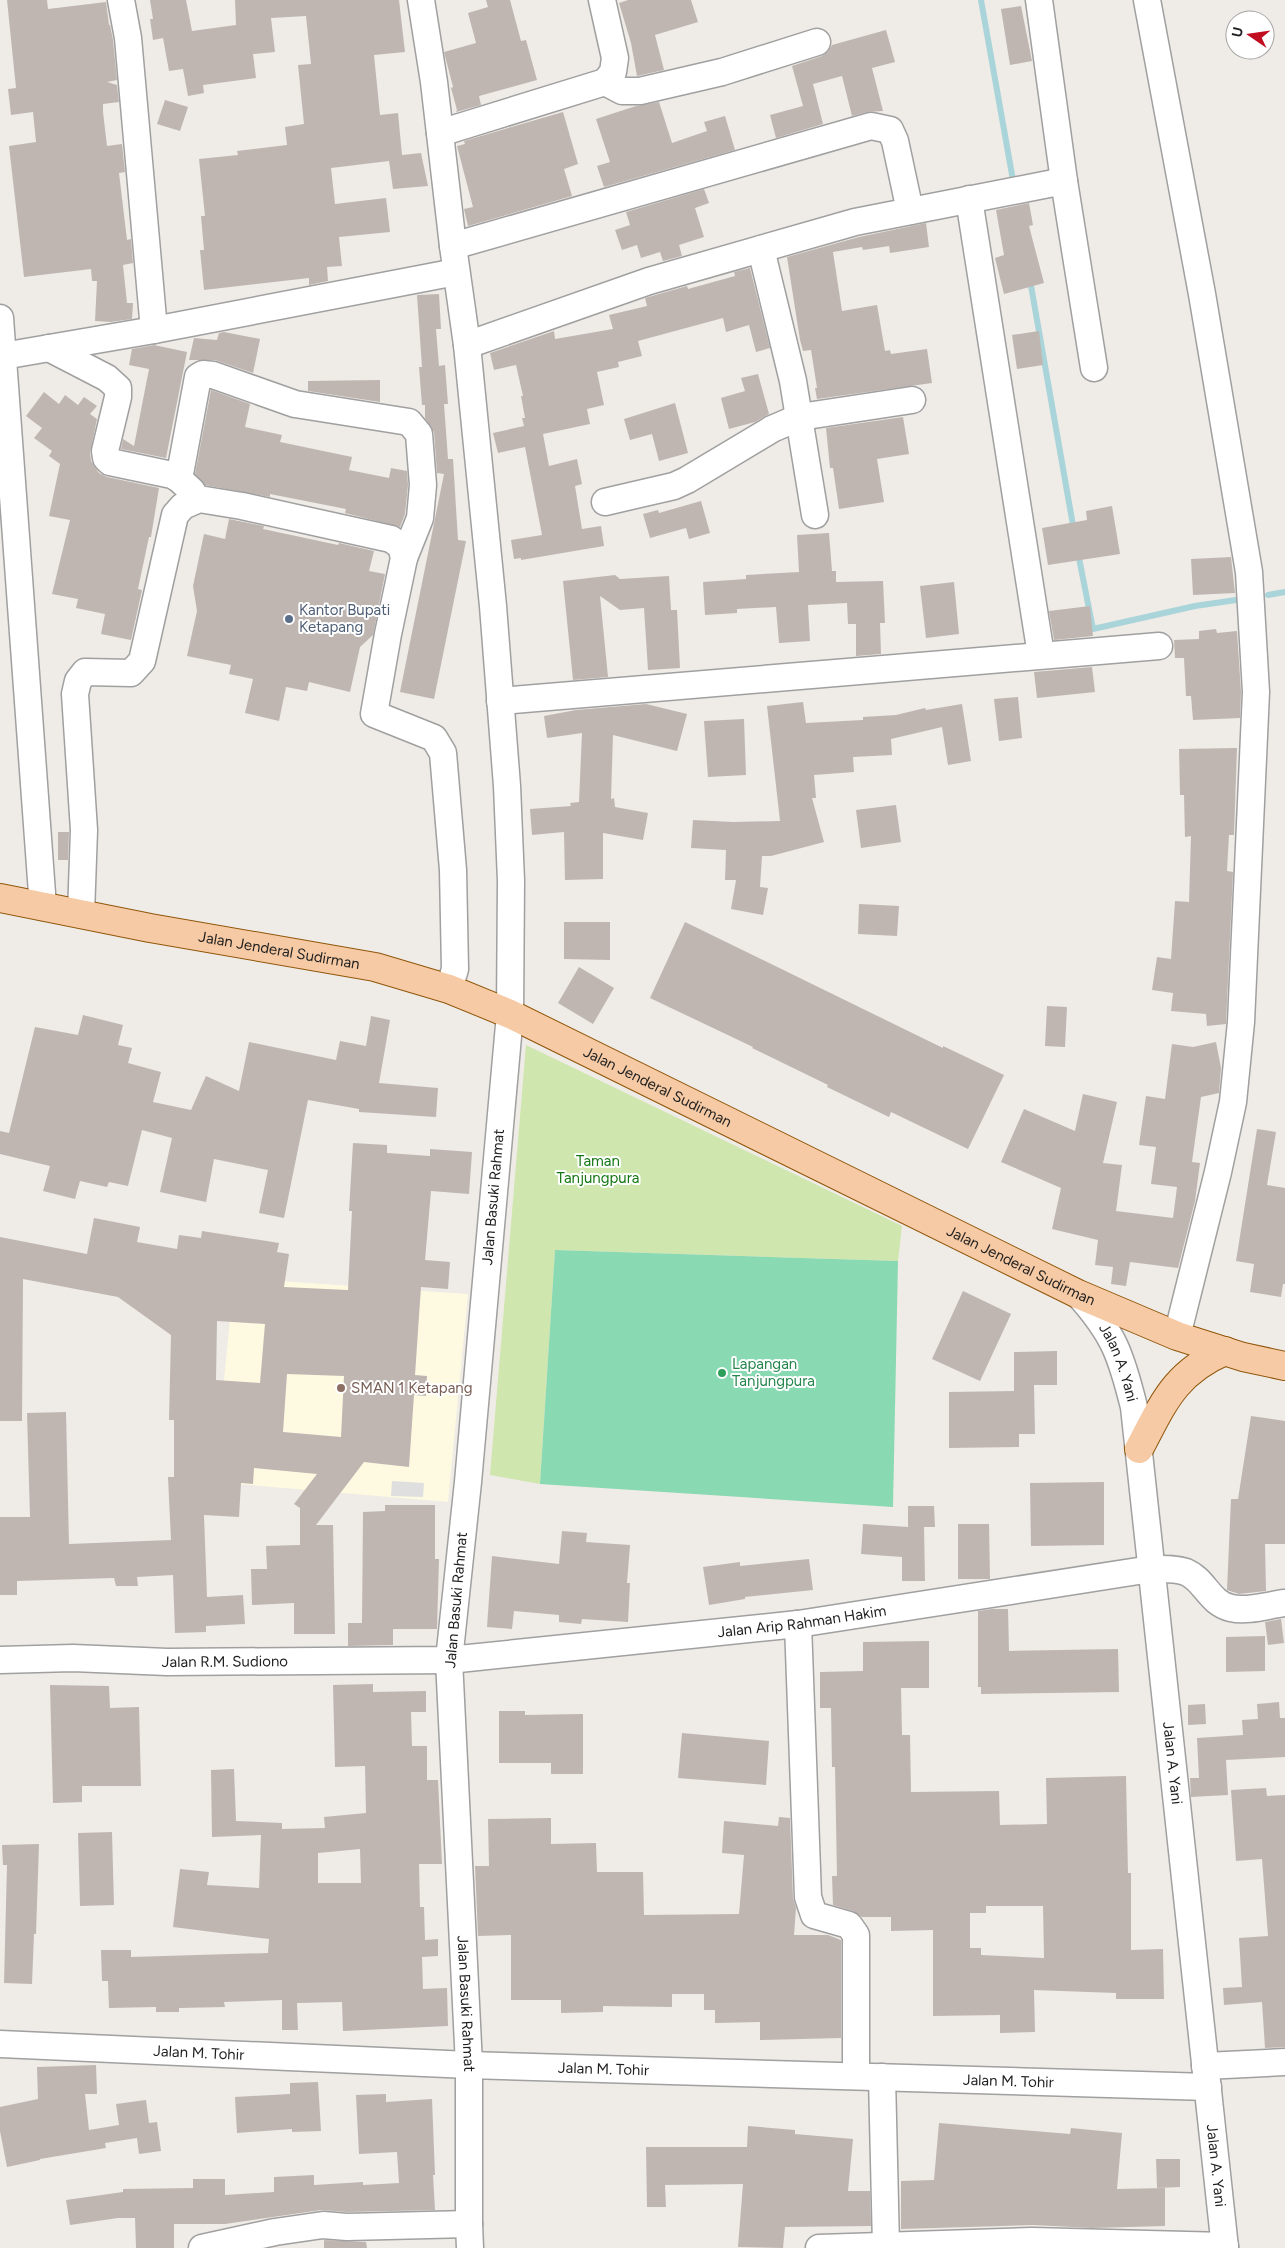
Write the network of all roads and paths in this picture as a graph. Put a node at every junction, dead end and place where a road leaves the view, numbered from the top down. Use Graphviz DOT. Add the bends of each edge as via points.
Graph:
graph roads {
  1 [pos="121,0"];
  2 [pos="421,0"];
  3 [pos="602,0"];
  4 [pos="1038,0"];
  5 [pos="1147,0"];
  6 [pos="817,42"];
  7 [pos="605,82"];
  8 [pos="440,133"];
  9 [pos="1064,181"];
  10 [pos="970,199"];
  11 [pos="910,211"];
  12 [pos="452,246"];
  13 [pos="761,249"];
  14 [pos="456,272"];
  15 [pos="0,318"];
  16 [pos="154,330"];
  17 [pos="467,345"];
  18 [pos="49,348"];
  19 [pos="3,356"];
  20 [pos="1094,368"];
  21 [pos="912,400"];
  22 [pos="800,417"];
  23 [pos="179,479"];
  24 [pos="200,499"];
  25 [pos="605,502"];
  26 [pos="815,515"];
  27 [pos="404,558"];
  28 [pos="1159,646"];
  29 [pos="1041,655"];
  30 [pos="500,701"];
  31 [pos="0,898"];
  32 [pos="43,907"];
  33 [pos="81,914"];
  34 [pos="449,989"];
  35 [pos="510,1014"];
  36 [pos="1078,1294"];
  37 [pos="1178,1336"];
  38 [pos="1225,1351"];
  39 [pos="1285,1366"];
  40 [pos="1138,1449"];
  41 [pos="1152,1569"];
  42 [pos="1285,1603"];
  43 [pos="798,1624"];
  44 [pos="0,1660"];
  45 [pos="449,1660"];
  46 [pos="0,2044"];
  47 [pos="1285,2062"];
  48 [pos="469,2065"];
  49 [pos="856,2076"];
  50 [pos="1207,2076"];
  51 [pos="882,2077"];
  52 [pos="470,2236"];
  53 [pos="966,2245"];
  54 [pos="1068,2245"];
  55 [pos="886,2246"];
  56 [pos="1225,2247"];
  57 [pos="202,2248"];
  58 [pos="820,2248"];
  1 -- 16 [label="street" via="133,84"];
  2 -- 8 [label="street, Jalan Basuki Rahmat"];
  3 -- 7 [label="street" via="615,58 613,72"];
  4 -- 9 [label="street"];
  5 -- 37 [label="street" via="1202,294 1249,572 1256,684 1242,1022 1233,1102"];
  6 -- 7 [label="street" via="722,72 640,91 622,90"];
  7 -- 8 [label="street"];
  8 -- 12 [label="street, Jalan Basuki Rahmat"];
  9 -- 10 [label="street"];
  9 -- 20 [label="street"];
  10 -- 11 [label="street"];
  10 -- 29 [label="street"];
  11 -- 12 [label="street" via="895,140 890,130 872,126"];
  11 -- 13 [label="street" via="856,222"];
  12 -- 14 [label="street, Jalan Basuki Rahmat"];
  13 -- 17 [label="street" via="649,282"];
  13 -- 22 [label="street"];
  14 -- 16 [label="street"];
  14 -- 17 [label="street, Jalan Basuki Rahmat"];
  15 -- 19 [label="street"];
  16 -- 18 [label="street"];
  17 -- 30 [label="street, Jalan Basuki Rahmat"];
  18 -- 19 [label="street"];
  18 -- 23 [label="street" via="107,378 118,388 106,458 110,462 157,470"];
  19 -- 32 [label="street"];
  21 -- 22 [label="street"];
  22 -- 25 [label="street" via="772,429 674,486"];
  22 -- 26 [label="street"];
  23 -- 24 [label="street"];
  23 -- 27 [label="street" via="198,377 202,374 294,404 409,422 419,434 423,485 420,518"];
  24 -- 27 [label="street" via="391,539 401,546"];
  24 -- 33 [label="street" via="183,506 175,515 142,661 131,673 85,672 78,681 75,694 84,830"];
  27 -- 34 [label="street" via="374,714 434,738 443,753 453,870 455,969"];
  28 -- 29 [label="street"];
  29 -- 30 [label="street"];
  30 -- 35 [label="street, Jalan Basuki Rahmat" via="511,881"];
  31 -- 32 [label="main road, Jalan Jenderal Sudirman"];
  32 -- 33 [label="main road, Jalan Jenderal Sudirman"];
  33 -- 34 [label="main road, Jalan Jenderal Sudirman" via="376,967"];
  34 -- 35 [label="main road, Jalan Jenderal Sudirman"];
  35 -- 36 [label="main road, Jalan Jenderal Sudirman"];
  35 -- 45 [label="street, Jalan Basuki Rahmat"];
  36 -- 37 [label="main road, Jalan Jenderal Sudirman"];
  36 -- 40 [label="street, Jalan A. Yani" via="1099,1317 1120,1356 1134,1407"];
  37 -- 38 [label="main road, Jalan Jenderal Sudirman"];
  38 -- 39 [label="main road, Jalan Jenderal Sudirman"];
  38 -- 40 [label="main road" via="1196,1365 1184,1376 1159,1408"];
  40 -- 41 [label="street, Jalan A. Yani"];
  41 -- 42 [label="street, Jalan Arip Rahman Hakim" via="1186,1572 1199,1580 1217,1602 1231,1608"];
  41 -- 43 [label="street, Jalan Arip Rahman Hakim"];
  41 -- 50 [label="street, Jalan A. Yani"];
  43 -- 45 [label="street, Jalan Arip Rahman Hakim"];
  43 -- 49 [label="street" via="808,1896 814,1915 849,1925 856,1934"];
  44 -- 45 [label="street, Jalan R.M. Sudiono"];
  45 -- 48 [label="street, Jalan Basuki Rahmat"];
  46 -- 48 [label="street, Jalan M. Tohir"];
  47 -- 50 [label="street, Jalan M. Tohir"];
  48 -- 49 [label="street, Jalan M. Tohir"];
  48 -- 52 [label="street, Jalan Basuki Rahmat"];
  49 -- 51 [label="street, Jalan M. Tohir"];
  50 -- 51 [label="street, Jalan M. Tohir"];
  50 -- 56 [label="street, Jalan A. Yani"];
  51 -- 55 [label="street"];
  52 -- 57 [label="street" via="323,2225"];
  53 -- 54 [label="street"];
  53 -- 55 [label="street"];
  54 -- 56 [label="street"];
  55 -- 58 [label="street"];
}
